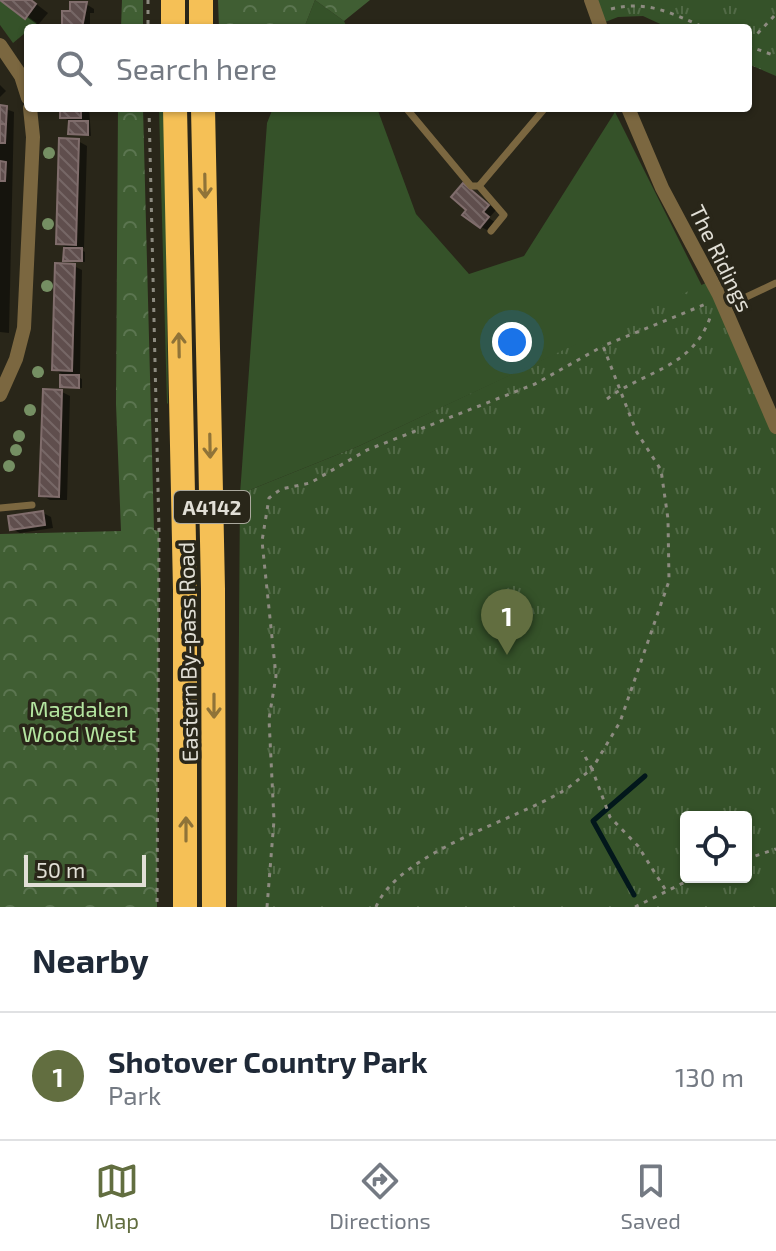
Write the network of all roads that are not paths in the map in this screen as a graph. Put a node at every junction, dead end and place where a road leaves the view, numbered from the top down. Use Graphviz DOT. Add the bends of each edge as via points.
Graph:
graph roads {
  1 [pos="173,0"];
  2 [pos="201,0"];
  3 [pos="173,24"];
  4 [pos="201,24"];
  5 [pos="0,45"];
  6 [pos="24,85"];
  7 [pos="30,112"];
  8 [pos="175,112"];
  9 [pos="203,112"];
  10 [pos="409,112"];
  11 [pos="542,112"];
  12 [pos="630,112"];
  13 [pos="479,186"];
  14 [pos="491,231"];
  15 [pos="776,283"];
  16 [pos="723,307"];
  17 [pos="0,395"];
  18 [pos="776,427"];
  19 [pos="32,505"];
  20 [pos="0,508"];
  21 [pos="185,907"];
  22 [pos="214,907"];
  1 -- 3 [label="highway"];
  2 -- 4 [label="highway"];
  5 -- 6 [label="street"];
  7 -- 17 [label="street" via="24,328"];
  21 -- 8 [label="highway, Eastern By-pass Road / A4142, one-way"];
  9 -- 22 [label="highway, Eastern By-pass Road / A4142, one-way"];
  10 -- 13 [label="lane" via="471,186"];
  11 -- 13 [label="lane"];
  12 -- 16 [label="street, The Ridings"];
  13 -- 14 [label="lane" via="504,215"];
  15 -- 16 [label="lane"];
  16 -- 18 [label="street, The Ridings"];
  19 -- 20 [label="lane"];
}
